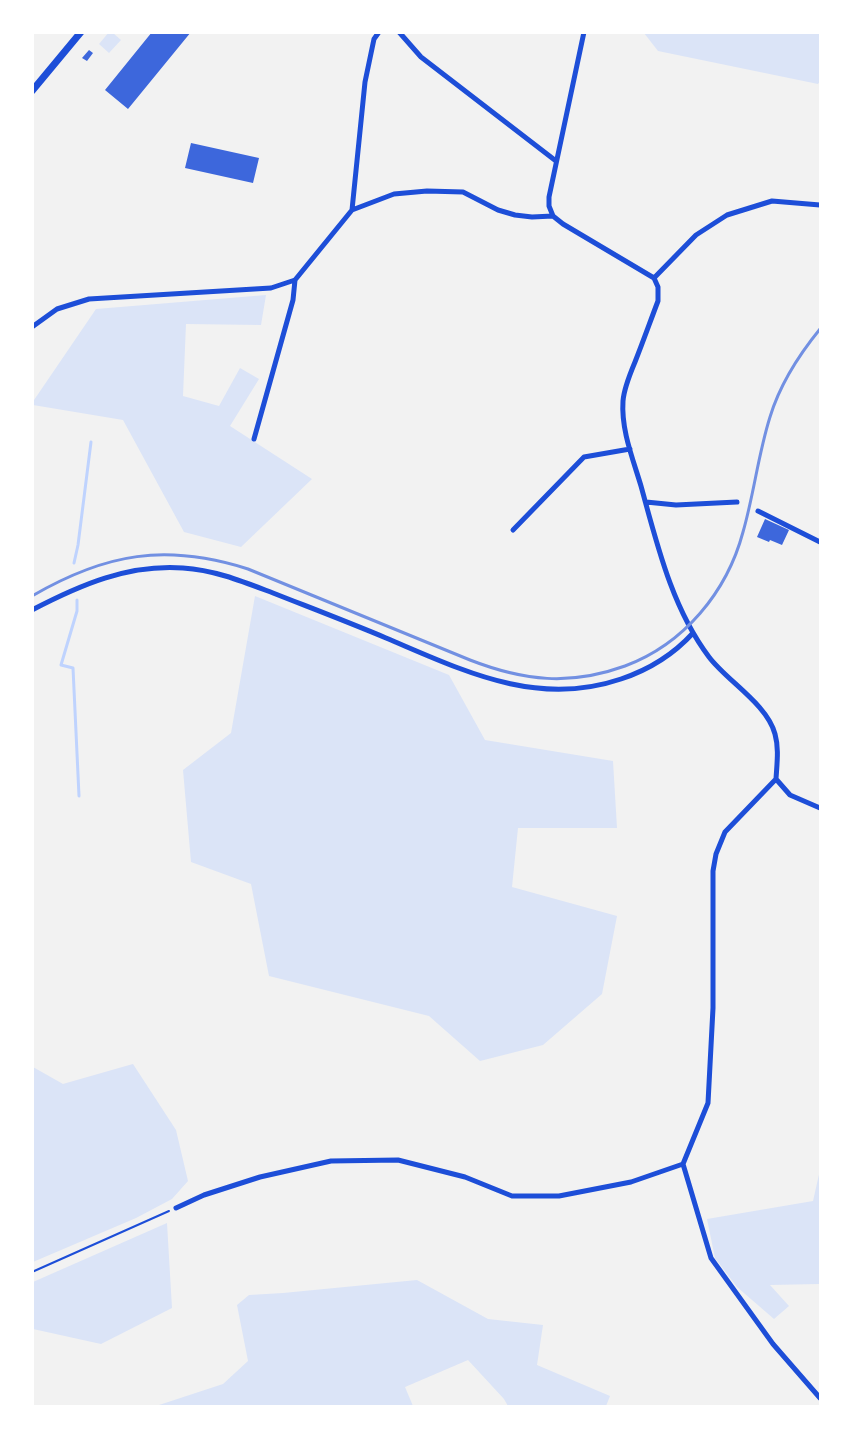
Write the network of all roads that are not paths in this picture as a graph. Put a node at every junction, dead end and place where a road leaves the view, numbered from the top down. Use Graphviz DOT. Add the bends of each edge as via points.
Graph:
graph roads {
  1 [pos="81,32"];
  2 [pos="379,32"];
  3 [pos="399,32"];
  4 [pos="584,32"];
  5 [pos="32,91"];
  6 [pos="556,161"];
  7 [pos="820,205"];
  8 [pos="352,210"];
  9 [pos="553,216"];
  10 [pos="654,278"];
  11 [pos="295,280"];
  12 [pos="32,327"];
  13 [pos="254,439"];
  14 [pos="630,449"];
  15 [pos="646,502"];
  16 [pos="737,502"];
  17 [pos="758,511"];
  18 [pos="513,530"];
  19 [pos="820,542"];
  20 [pos="32,610"];
  21 [pos="693,633"];
  22 [pos="776,779"];
  23 [pos="820,808"];
  24 [pos="683,1164"];
  25 [pos="176,1208"];
  26 [pos="820,1398"];
  1 -- 5 [label="street"];
  2 -- 8 [label="street" via="374,39 365,82"];
  3 -- 6 [label="street" via="421,57"];
  4 -- 6 [label="street"];
  6 -- 9 [label="street" via="549,197"];
  7 -- 10 [label="street" via="772,200 727,215 696,235"];
  8 -- 9 [label="street" via="394,194 463,192 515,215"];
  8 -- 11 [label="street"];
  9 -- 10 [label="street"];
  10 -- 14 [label="street" via="658,302 623,401"];
  11 -- 12 [label="street" via="271,288 89,300 57,309"];
  11 -- 13 [label="street" via="293,300"];
  14 -- 15 [label="street"];
  14 -- 18 [label="street" via="584,457"];
  15 -- 16 [label="street" via="676,505"];
  15 -- 21 [label="street" via="655,539"];
  17 -- 19 [label="street"];
  20 -- 21 [label="street" via="88,583 128,571 164,567 198,569 240,581 344,620 485,678 545,690 589,687 632,675 663,660"];
  21 -- 22 [label="street" via="710,658 768,718 775,732 778,750"];
  22 -- 23 [label="street" via="790,795"];
  22 -- 24 [label="street" via="725,832 716,854 713,871 714,1008 708,1103"];
  24 -- 25 [label="street" via="631,1182 558,1196 512,1196 466,1177 398,1160 331,1161 260,1177 204,1195"];
  24 -- 26 [label="street" via="711,1258 773,1344"];
}
